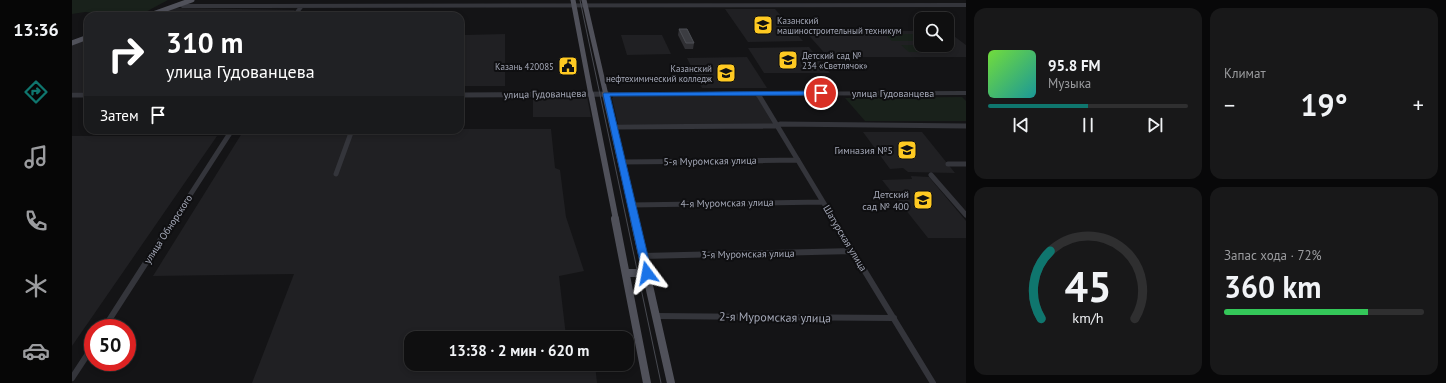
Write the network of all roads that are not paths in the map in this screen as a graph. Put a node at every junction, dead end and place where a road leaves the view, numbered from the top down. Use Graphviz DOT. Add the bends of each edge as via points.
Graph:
graph roads {
  1 [pos="192,0"];
  2 [pos="584,0"];
  3 [pos="574,3"];
  4 [pos="180,4"];
  5 [pos="966,6"];
  6 [pos="301,7"];
  7 [pos="586,7"];
  8 [pos="158,12"];
  9 [pos="297,12"];
  10 [pos="84,38"];
  11 [pos="72,42"];
  12 [pos="757,93"];
  13 [pos="592,94"];
  14 [pos="606,94"];
  15 [pos="965,94"];
  16 [pos="72,95"];
  17 [pos="84,95"];
  18 [pos="464,95"];
  19 [pos="777,126"];
  20 [pos="966,126"];
  21 [pos="614,128"];
  22 [pos="229,134"];
  23 [pos="351,134"];
  24 [pos="798,160"];
  25 [pos="622,162"];
  26 [pos="948,164"];
  27 [pos="966,164"];
  28 [pos="336,174"];
  29 [pos="931,175"];
  30 [pos="823,202"];
  31 [pos="631,205"];
  32 [pos="966,206"];
  33 [pos="959,207"];
  34 [pos="966,215"];
  35 [pos="853,251"];
  36 [pos="643,256"];
  37 [pos="626,273"];
  38 [pos="647,273"];
  39 [pos="656,316"];
  40 [pos="894,318"];
  41 [pos="110,319"];
  42 [pos="84,360"];
  43 [pos="72,378"];
  44 [pos="647,383"];
  45 [pos="672,383"];
  46 [pos="933,383"];
  1 -- 4 [label="main road"];
  2 -- 7 [label="main road"];
  3 -- 6 [label="street"];
  3 -- 7 [label="street"];
  3 -- 13 [label="main road"];
  4 -- 6 [label="street"];
  4 -- 8 [label="main road"];
  5 -- 7 [label="street"];
  6 -- 9 [label="street"];
  7 -- 14 [label="main road"];
  10 -- 11 [label="main road"];
  12 -- 14 [label="street, улица Гудованцева"];
  12 -- 15 [label="street, улица Гудованцева"];
  12 -- 19 [label="street, Шатурская улица"];
  13 -- 14 [label="street, улица Гудованцева"];
  13 -- 18 [label="street, улица Гудованцева"];
  13 -- 37 [label="main road"];
  14 -- 21 [label="main road"];
  16 -- 17 [label="street"];
  19 -- 20 [label="street"];
  19 -- 21 [label="street"];
  19 -- 24 [label="street, Шатурская улица"];
  21 -- 25 [label="main road"];
  22 -- 41 [label="street, улица Обнорского"];
  23 -- 28 [label="street"];
  24 -- 25 [label="street, 5-я Муромская улица"];
  24 -- 30 [label="street, Шатурская улица"];
  25 -- 31 [label="main road"];
  26 -- 27 [label="street"];
  29 -- 33 [label="street"];
  30 -- 31 [label="street, 4-я Муромская улица"];
  30 -- 35 [label="street, Шатурская улица"];
  31 -- 36 [label="main road"];
  32 -- 33 [label="street"];
  33 -- 34 [label="street"];
  35 -- 36 [label="street, 3-я Муромская улица"];
  35 -- 40 [label="street, Шатурская улица"];
  36 -- 38 [label="main road"];
  37 -- 38 [label="main road"];
  37 -- 44 [label="main road"];
  38 -- 39 [label="main road"];
  39 -- 40 [label="street, 2-я Муромская улица"];
  39 -- 45 [label="main road"];
  40 -- 46 [label="street, Шатурская улица"];
  42 -- 43 [label="street"];
}
